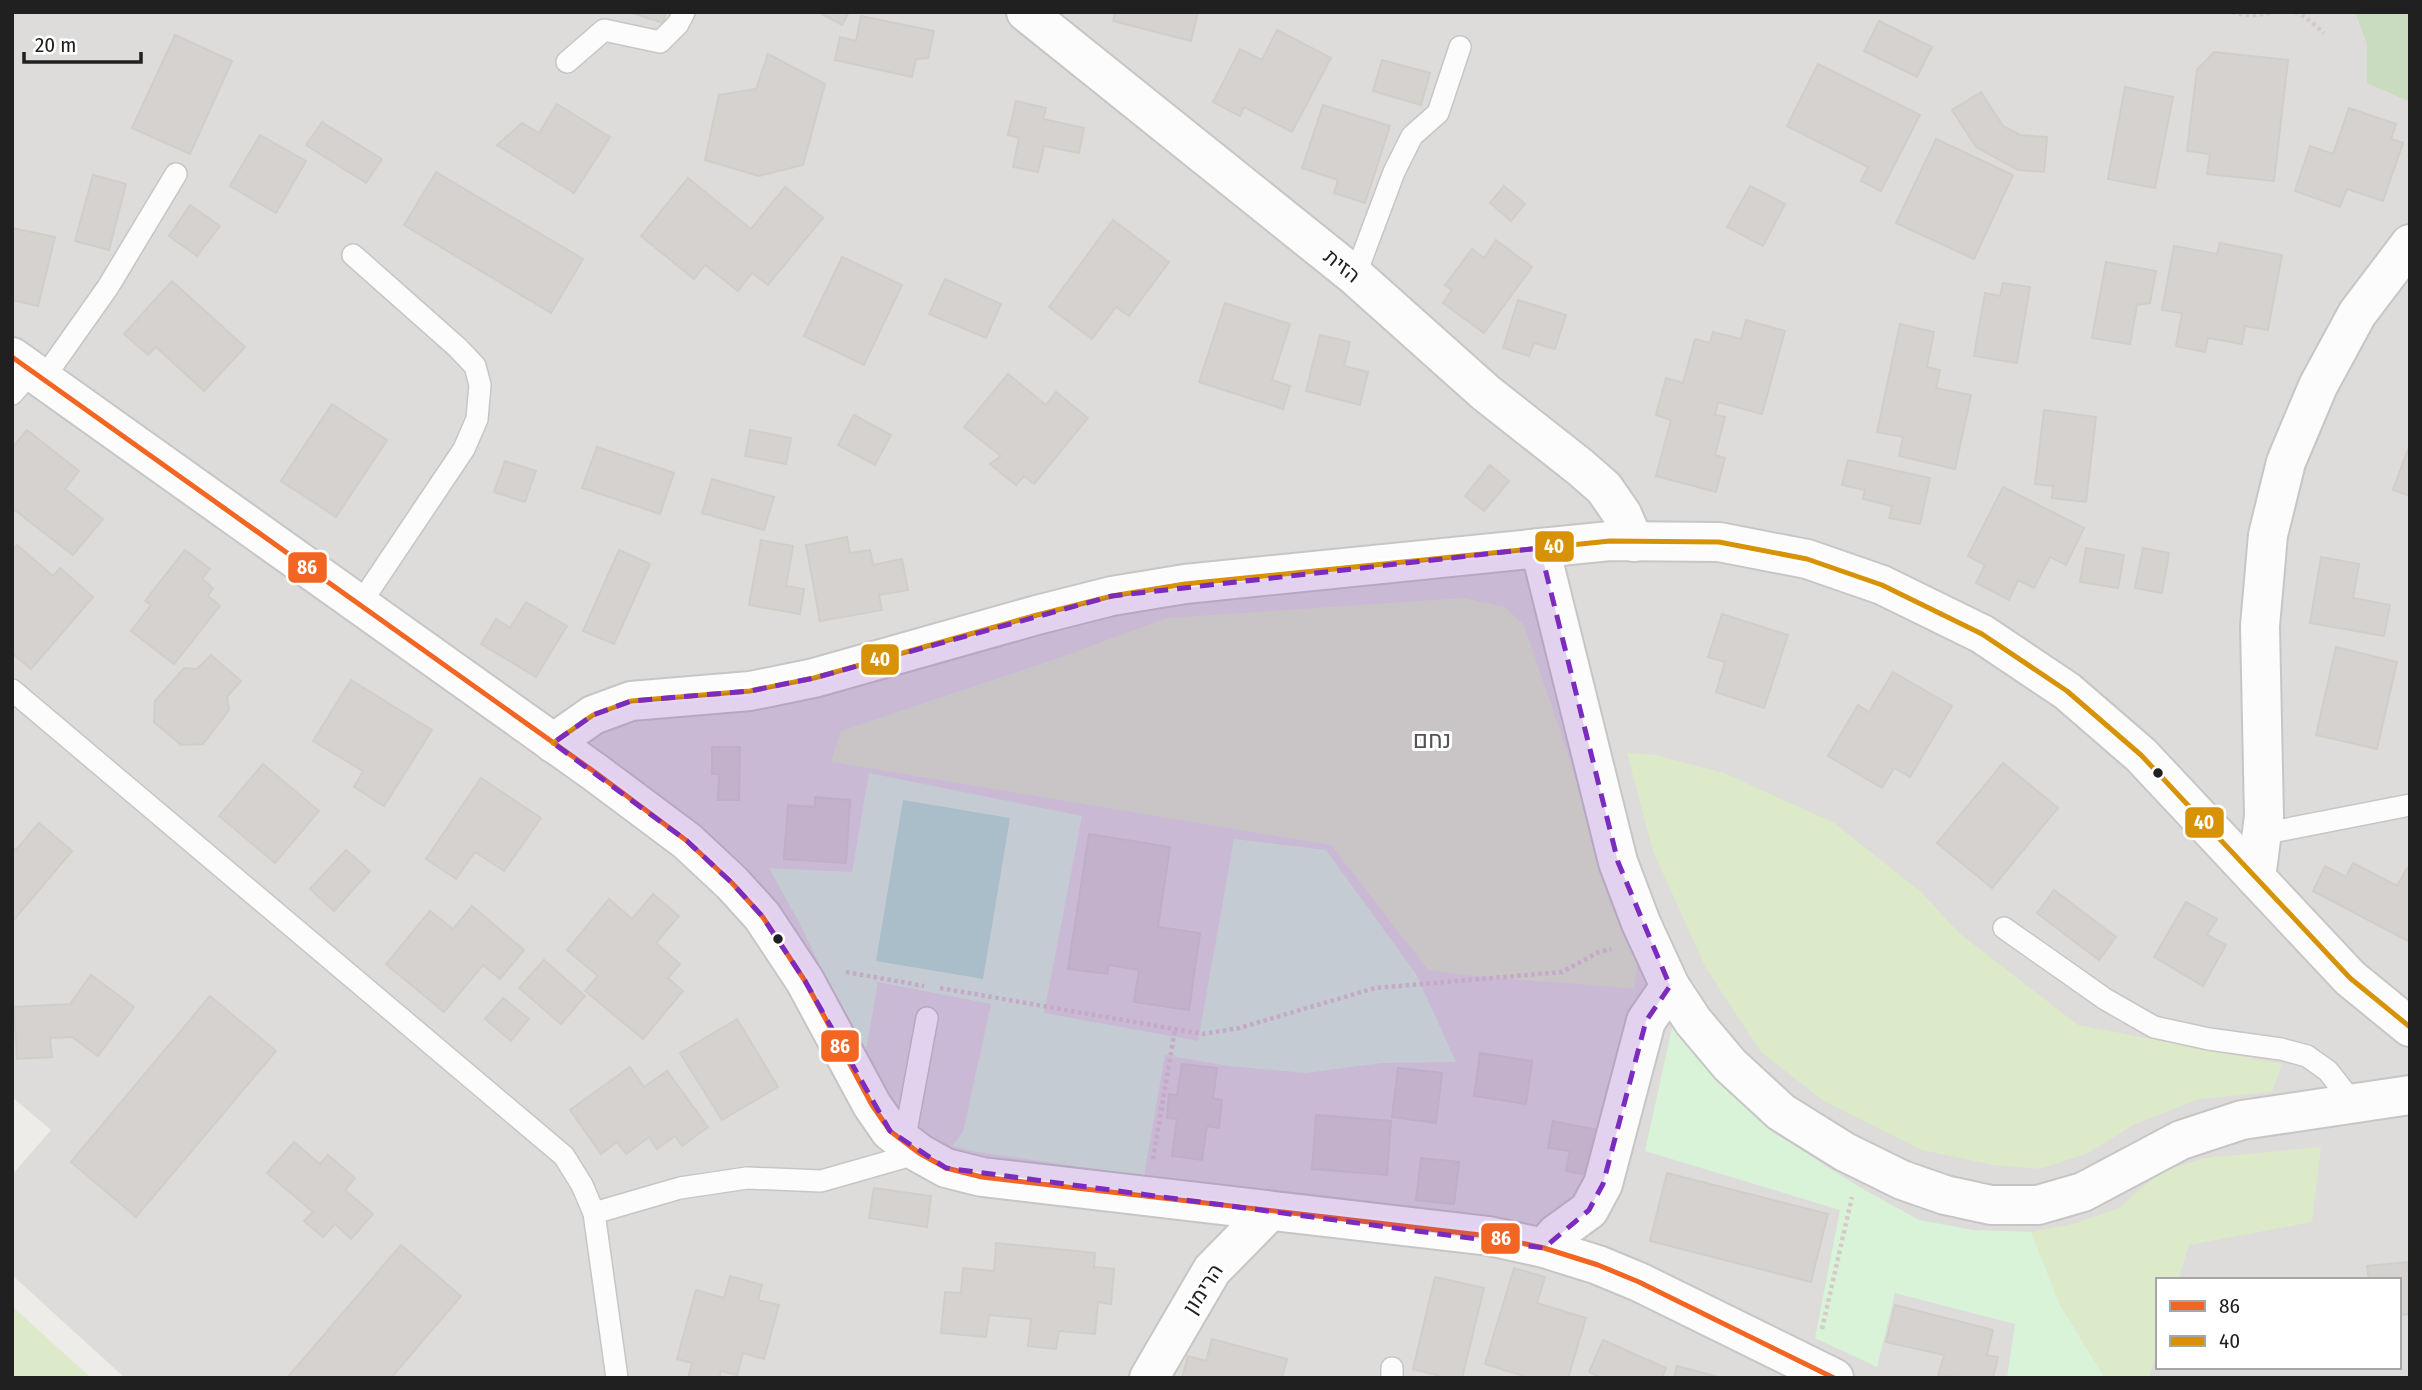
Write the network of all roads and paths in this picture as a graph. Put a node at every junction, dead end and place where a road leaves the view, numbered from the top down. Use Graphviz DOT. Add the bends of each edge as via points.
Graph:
graph roads {
  1 [pos="684,12"];
  2 [pos="1027,12"];
  3 [pos="2232,12"];
  4 [pos="2272,12"];
  5 [pos="2295,12"];
  6 [pos="2323,33"];
  7 [pos="1460,47"];
  8 [pos="567,62"];
  9 [pos="176,174"];
  10 [pos="2410,244"];
  11 [pos="353,256"];
  12 [pos="1355,276"];
  13 [pos="25,375"];
  14 [pos="1634,542"];
  15 [pos="1540,548"];
  16 [pos="360,604"];
  17 [pos="12,690"];
  18 [pos="553,743"];
  19 [pos="2410,805"];
  20 [pos="2262,834"];
  21 [pos="2256,878"];
  22 [pos="2004,928"];
  23 [pos="1649,941"];
  24 [pos="793,963"];
  25 [pos="1670,986"];
  26 [pos="928,1018"];
  27 [pos="2410,1027"];
  28 [pos="1175,1029"];
  29 [pos="2410,1095"];
  30 [pos="2353,1103"];
  31 [pos="911,1147"];
  32 [pos="1861,1159"];
  33 [pos="1147,1196"];
  34 [pos="1270,1211"];
  35 [pos="594,1213"];
  36 [pos="1544,1248"];
  37 [pos="1824,1373"];
  38 [pos="617,1378"];
  39 [pos="1149,1378"];
  1 -- 8 [label="lane" via="660,42 604,30"];
  2 -- 12 [label="street, הזית"];
  3 -- 4 [label="path"];
  5 -- 6 [label="path"];
  7 -- 12 [label="lane" via="1438,113 1412,136 1394,172"];
  9 -- 13 [label="lane" via="108,287"];
  10 -- 20 [label="street" via="2357,314 2318,386 2286,463 2268,535 2260,626"];
  11 -- 16 [label="lane" via="475,366 481,385 477,419 464,449"];
  12 -- 14 [label="street, הזית" via="1486,393 1604,488"];
  13 -- 16 [label="street"];
  14 -- 15 [label="street"];
  14 -- 21 [label="street" via="1719,542 1807,559 1882,585 1982,634 2067,691 2141,755"];
  15 -- 18 [label="street" via="1185,584 1112,596 814,678 750,691 631,701 593,715"];
  15 -- 23 [label="street" via="1618,862"];
  16 -- 18 [label="street"];
  17 -- 35 [label="lane" via="564,1156"];
  18 -- 24 [label="street" via="687,841 762,916"];
  19 -- 20 [label="lane"];
  20 -- 21 [label="street"];
  21 -- 27 [label="street" via="2350,978"];
  22 -- 30 [label="lane" via="2105,999 2154,1027 2307,1056 2328,1072"];
  23 -- 25 [label="street"];
  23 -- 28 [label="path" via="1599,952 1562,972 1394,985 1239,1028 1203,1034"];
  24 -- 28 [label="path"];
  24 -- 31 [label="street" via="872,1105 890,1131"];
  25 -- 32 [label="street" via="1730,1065 1781,1112"];
  25 -- 36 [label="street" via="1646,1021 1603,1184 1589,1210"];
  26 -- 31 [label="lane"];
  28 -- 33 [label="path"];
  29 -- 30 [label="street"];
  30 -- 32 [label="street" via="2242,1120 2181,1140 2083,1192 2038,1205 1991,1205 1945,1195"];
  31 -- 33 [label="street" via="946,1168 982,1177"];
  31 -- 35 [label="lane" via="821,1181 747,1178 680,1188"];
  32 -- 37 [label="path"];
  33 -- 34 [label="street"];
  34 -- 36 [label="street" via="1489,1236"];
  34 -- 39 [label="street, הרימון" via="1212,1270"];
  35 -- 38 [label="lane"];
  36 -- 37 [label="street" via="1639,1282"];
}
